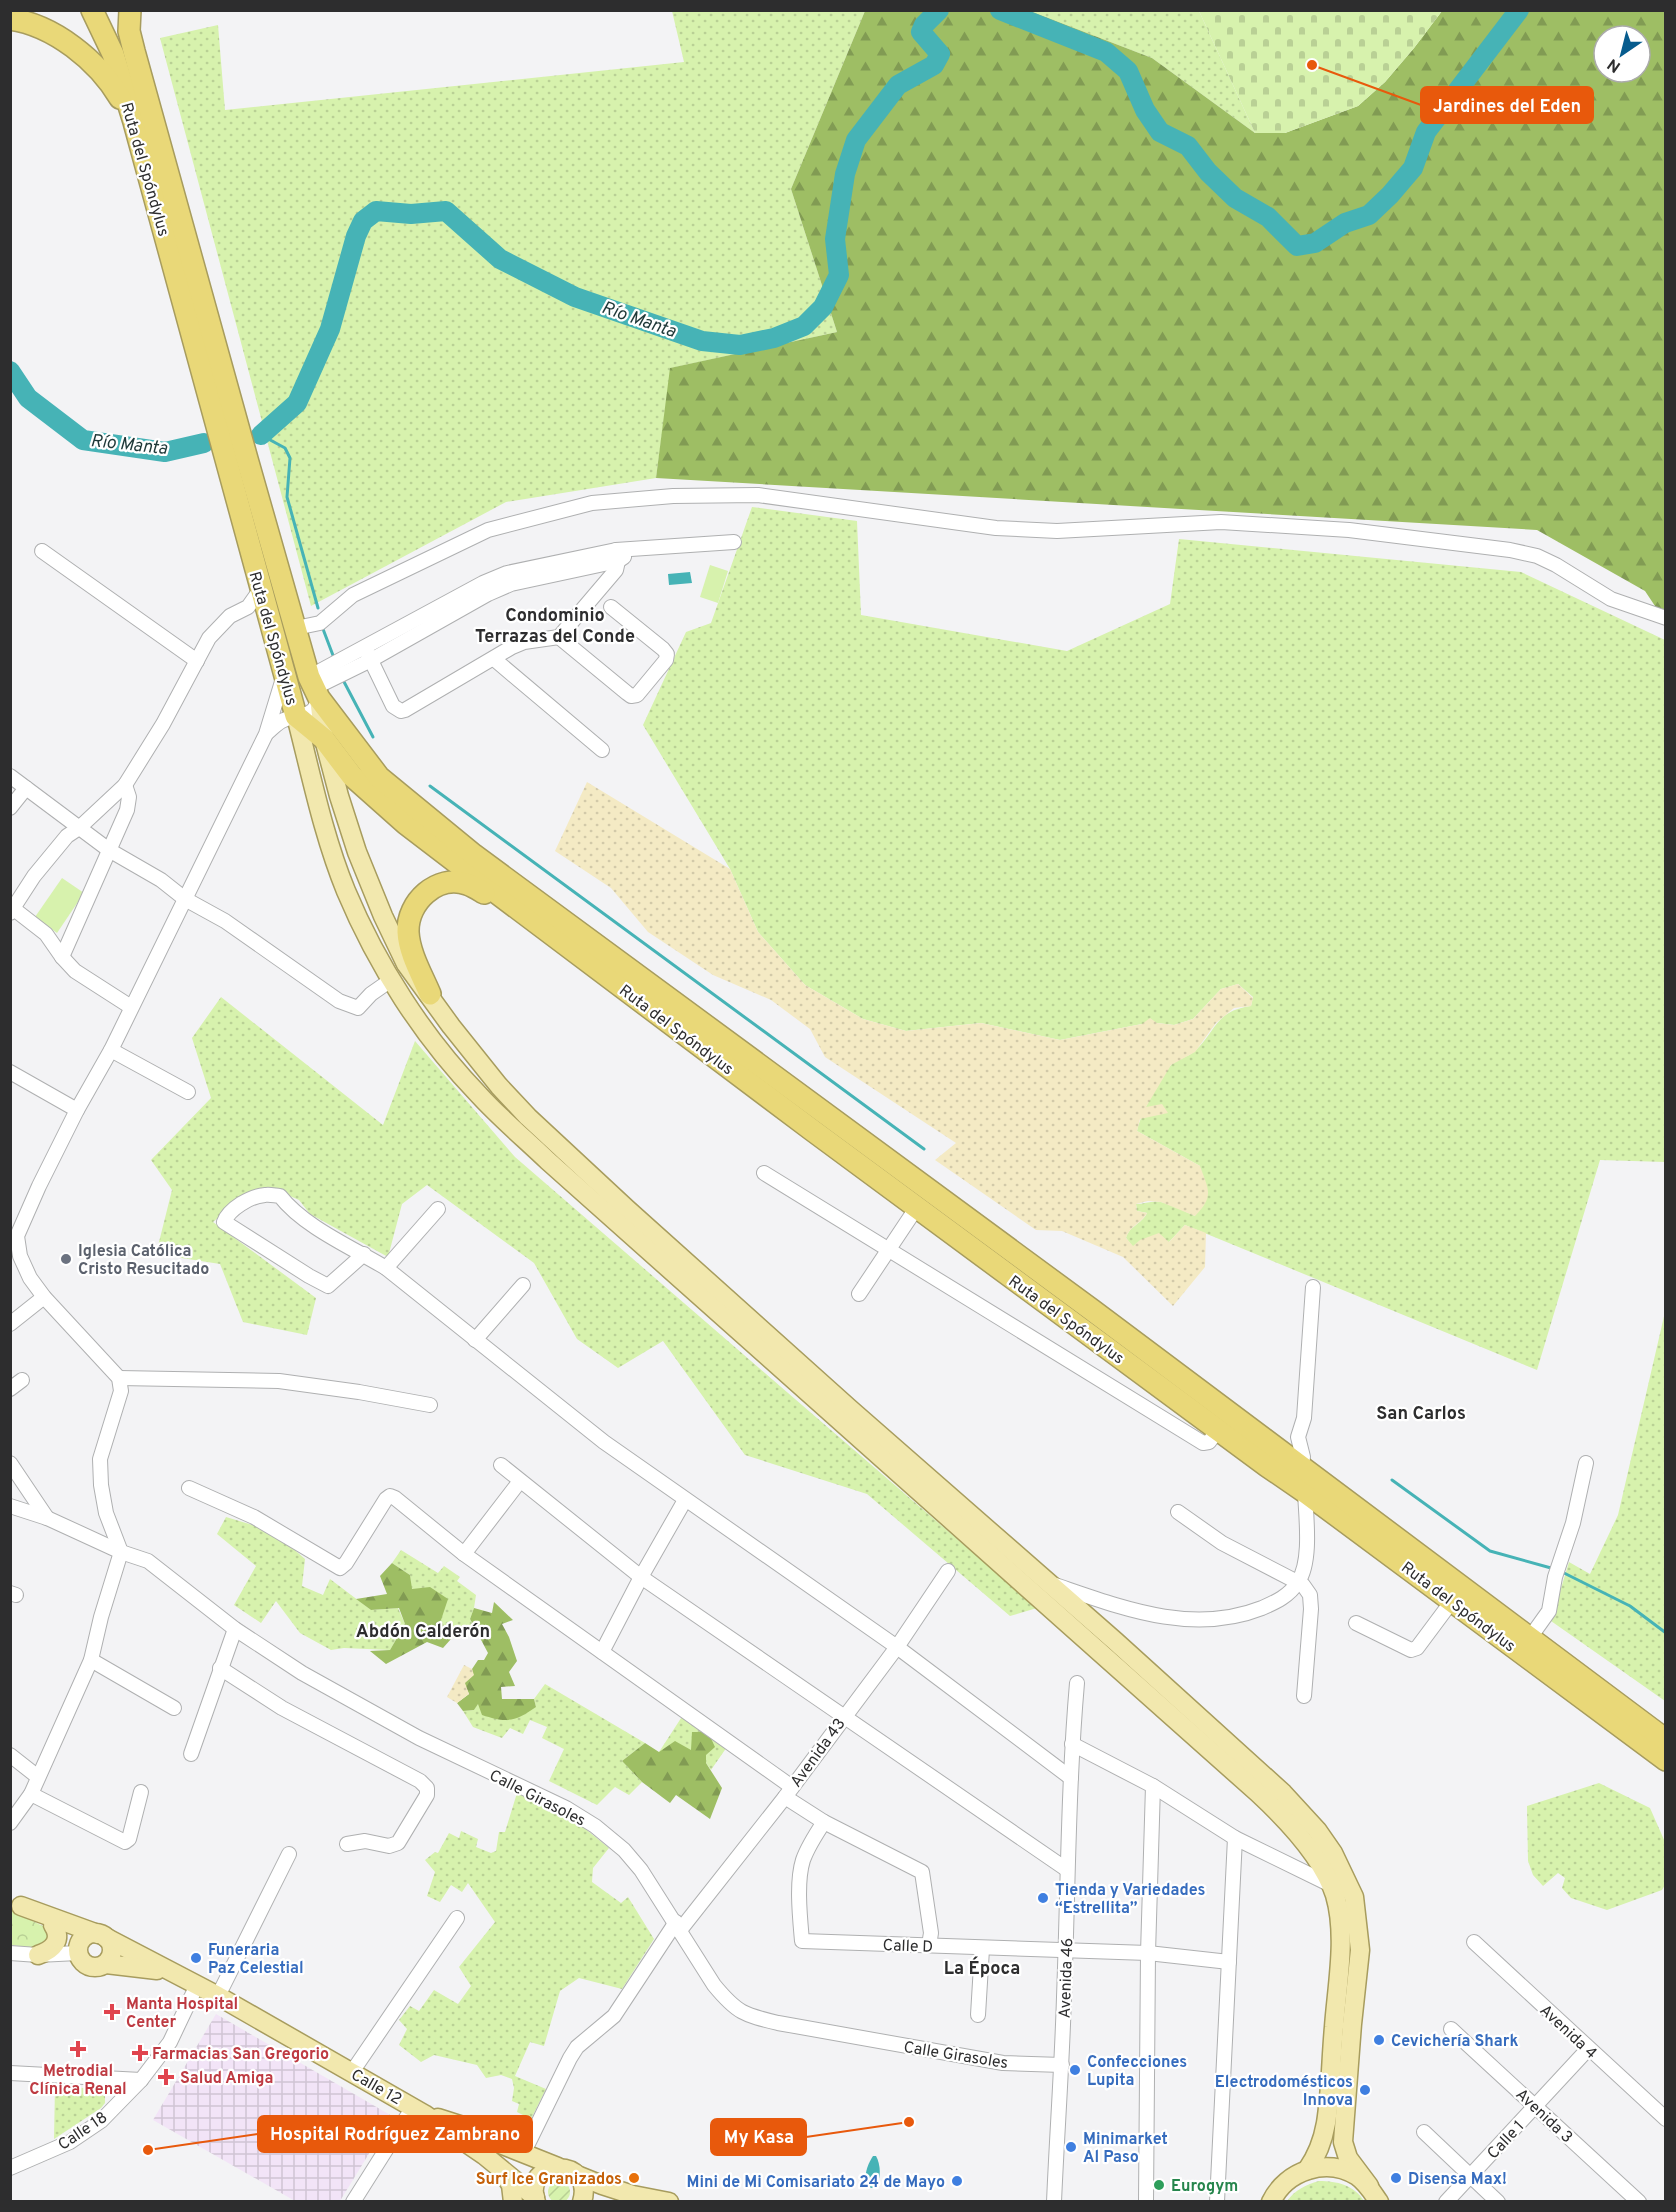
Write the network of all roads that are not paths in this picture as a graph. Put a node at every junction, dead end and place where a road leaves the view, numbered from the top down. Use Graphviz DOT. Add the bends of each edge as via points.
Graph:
graph roads {
  1 [pos="92,10"];
  2 [pos="130,10"];
  3 [pos="10,19"];
  4 [pos="134,122"];
  5 [pos="734,542"];
  6 [pos="42,550"];
  7 [pos="617,555"];
  8 [pos="260,590"];
  9 [pos="611,607"];
  10 [pos="1665,618"];
  11 [pos="296,628"];
  12 [pos="559,637"];
  13 [pos="368,654"];
  14 [pos="494,659"];
  15 [pos="197,661"];
  16 [pos="285,675"];
  17 [pos="314,688"];
  18 [pos="296,716"];
  19 [pos="266,734"];
  20 [pos="324,739"];
  21 [pos="602,750"];
  22 [pos="10,776"];
  23 [pos="125,785"];
  24 [pos="26,788"];
  25 [pos="10,808"];
  26 [pos="80,828"];
  27 [pos="109,850"];
  28 [pos="185,899"];
  29 [pos="11,909"];
  30 [pos="527,915"];
  31 [pos="62,957"];
  32 [pos="391,980"];
  33 [pos="430,994"];
  34 [pos="131,1007"];
  35 [pos="111,1050"];
  36 [pos="11,1074"];
  37 [pos="188,1092"];
  38 [pos="77,1110"];
  39 [pos="764,1173"];
  40 [pos="917,1207"];
  41 [pos="438,1209"];
  42 [pos="14,1236"];
  43 [pos="889,1250"];
  44 [pos="364,1254"];
  45 [pos="386,1268"];
  46 [pos="523,1285"];
  47 [pos="1313,1287"];
  48 [pos="859,1294"];
  49 [pos="44,1298"];
  50 [pos="10,1324"];
  51 [pos="475,1340"];
  52 [pos="119,1378"];
  53 [pos="22,1380"];
  54 [pos="10,1389"];
  55 [pos="430,1405"];
  56 [pos="1218,1430"];
  57 [pos="10,1463"];
  58 [pos="1586,1463"];
  59 [pos="501,1465"];
  60 [pos="1301,1469"];
  61 [pos="520,1481"];
  62 [pos="189,1488"];
  63 [pos="1305,1492"];
  64 [pos="685,1500"];
  65 [pos="10,1506"];
  66 [pos="1178,1512"];
  67 [pos="47,1518"];
  68 [pos="122,1552"];
  69 [pos="464,1554"];
  70 [pos="948,1571"];
  71 [pos="641,1577"];
  72 [pos="1299,1581"];
  73 [pos="1048,1582"];
  74 [pos="1452,1601"];
  75 [pos="1356,1623"];
  76 [pos="235,1629"];
  77 [pos="1529,1639"];
  78 [pos="897,1647"];
  79 [pos="602,1652"];
  80 [pos="91,1660"];
  81 [pos="220,1668"];
  82 [pos="1077,1683"];
  83 [pos="1304,1696"];
  84 [pos="174,1708"];
  85 [pos="844,1715"];
  86 [pos="1665,1740"];
  87 [pos="1072,1743"];
  88 [pos="191,1754"];
  89 [pos="10,1755"];
  90 [pos="1665,1760"];
  91 [pos="38,1777"];
  92 [pos="1071,1779"];
  93 [pos="1153,1786"];
  94 [pos="141,1792"];
  95 [pos="788,1792"];
  96 [pos="31,1794"];
  97 [pos="824,1822"];
  98 [pos="10,1823"];
  99 [pos="1235,1838"];
  100 [pos="347,1844"];
  101 [pos="289,1854"];
  102 [pos="1066,1869"];
  103 [pos="1331,1885"];
  104 [pos="16,1903"];
  105 [pos="457,1918"];
  106 [pos="53,1925"];
  107 [pos="678,1926"];
  108 [pos="101,1935"];
  109 [pos="1474,1942"];
  110 [pos="929,1945"];
  111 [pos="79,1949"];
  112 [pos="982,1949"];
  113 [pos="1066,1951"];
  114 [pos="10,1953"];
  115 [pos="1148,1953"];
  116 [pos="38,1955"];
  117 [pos="1229,1962"];
  118 [pos="106,1964"];
  119 [pos="168,1971"];
  120 [pos="197,1985"];
  121 [pos="218,1996"];
  122 [pos="978,2015"];
  123 [pos="1451,2029"];
  124 [pos="1588,2049"];
  125 [pos="1062,2065"];
  126 [pos="352,2072"];
  127 [pos="10,2073"];
  128 [pos="141,2080"];
  129 [pos="1536,2106"];
  130 [pos="420,2111"];
  131 [pos="1665,2119"];
  132 [pos="1424,2132"];
  133 [pos="523,2154"];
  134 [pos="558,2167"];
  135 [pos="10,2168"];
  136 [pos="1307,2169"];
  137 [pos="502,2170"];
  138 [pos="577,2175"];
  139 [pos="1470,2175"];
  140 [pos="1374,2194"];
  141 [pos="1270,2199"];
  142 [pos="533,2200"];
  143 [pos="353,2202"];
  144 [pos="513,2202"];
  145 [pos="582,2202"];
  146 [pos="669,2202"];
  147 [pos="1054,2202"];
  148 [pos="1146,2202"];
  149 [pos="1218,2202"];
  150 [pos="1446,2202"];
  151 [pos="1498,2202"];
  152 [pos="1639,2202"];
  1 -- 4 [label="highway, Ruta del Spóndylus" via="113,54"];
  2 -- 11 [label="highway, Ruta del Spóndylus" via="129,31 134,51"];
  3 -- 4 [label="highway" via="44,30 71,46 113,87"];
  4 -- 8 [label="highway, Ruta del Spóndylus"];
  5 -- 7 [label="street" via="639,547"];
  6 -- 15 [label="street"];
  7 -- 12 [label="street" via="616,570"];
  7 -- 13 [label="street" via="483,584 465,600"];
  8 -- 15 [label="street" via="248,607 230,616 209,638"];
  8 -- 16 [label="highway, Ruta del Spóndylus"];
  9 -- 12 [label="street" via="667,654 637,694 631,696"];
  10 -- 11 [label="street" via="1611,599 1538,556 1510,550 1349,530 1221,522 1057,531 996,528 758,495 673,496 592,503 488,530 353,595 320,622"];
  11 -- 17 [label="highway, Ruta del Spóndylus"];
  12 -- 14 [label="street" via="524,642"];
  13 -- 14 [label="street" via="393,706 401,711"];
  13 -- 17 [label="street"];
  14 -- 21 [label="street"];
  15 -- 23 [label="street"];
  16 -- 18 [label="highway, Ruta del Spóndylus"];
  16 -- 19 [label="street"];
  17 -- 18 [label="street" via="316,707 311,713"];
  17 -- 20 [label="main road"];
  17 -- 60 [label="highway, Ruta del Spóndylus" via="379,777 441,828"];
  18 -- 19 [label="street" via="281,720"];
  18 -- 20 [label="highway, Ruta del Spóndylus"];
  18 -- 32 [label="main road" via="345,890"];
  19 -- 28 [label="street"];
  20 -- 30 [label="highway, Ruta del Spóndylus" via="352,776 378,800"];
  20 -- 33 [label="main road" via="369,884 406,964"];
  22 -- 24 [label="street"];
  23 -- 26 [label="street"];
  23 -- 27 [label="street" via="129,803"];
  24 -- 25 [label="street"];
  24 -- 26 [label="street"];
  26 -- 27 [label="street"];
  26 -- 29 [label="street" via="66,836"];
  27 -- 28 [label="street"];
  27 -- 31 [label="street"];
  28 -- 32 [label="street" via="225,921 346,1005 358,1008"];
  28 -- 34 [label="street"];
  29 -- 31 [label="street" via="46,934"];
  30 -- 33 [label="highway" via="466,884 447,882 429,889 413,911 408,931"];
  30 -- 40 [label="highway, Ruta del Spóndylus"];
  31 -- 34 [label="street" via="75,971"];
  32 -- 103 [label="main road" via="479,1096 1281,1814 1304,1841"];
  33 -- 73 [label="main road" via="477,1060 528,1117 850,1409"];
  34 -- 35 [label="street"];
  35 -- 37 [label="street"];
  35 -- 38 [label="street"];
  36 -- 38 [label="street"];
  38 -- 42 [label="street"];
  39 -- 43 [label="street"];
  40 -- 43 [label="street"];
  40 -- 56 [label="highway, Ruta del Spóndylus"];
  41 -- 45 [label="street"];
  42 -- 49 [label="street" via="30,1278"];
  43 -- 48 [label="street"];
  43 -- 56 [label="street" via="1203,1443 1209,1442"];
  44 -- 44 [label="street" via="289,1208 280,1196 264,1194 248,1201 227,1215 224,1222 328,1286"];
  44 -- 45 [label="street"];
  45 -- 51 [label="street"];
  46 -- 51 [label="street"];
  47 -- 60 [label="street" via="1304,1419 1298,1437 1303,1457"];
  49 -- 50 [label="street"];
  49 -- 52 [label="street"];
  51 -- 64 [label="street"];
  52 -- 55 [label="street" via="279,1381"];
  52 -- 68 [label="street" via="121,1391 100,1459 106,1514"];
  53 -- 54 [label="street"];
  56 -- 63 [label="highway, Ruta del Spóndylus"];
  57 -- 67 [label="street"];
  58 -- 77 [label="street" via="1549,1611"];
  59 -- 61 [label="street"];
  60 -- 77 [label="highway, Ruta del Spóndylus"];
  61 -- 69 [label="street"];
  61 -- 71 [label="street"];
  62 -- 69 [label="street" via="254,1517 340,1569 390,1496"];
  63 -- 72 [label="street" via="1306,1546"];
  63 -- 74 [label="highway, Ruta del Spóndylus"];
  64 -- 71 [label="street"];
  64 -- 78 [label="street"];
  65 -- 67 [label="street, Calle Girasoles"];
  66 -- 72 [label="street" via="1222,1543"];
  67 -- 68 [label="street, Calle Girasoles"];
  68 -- 76 [label="street, Calle Girasoles" via="148,1561"];
  68 -- 80 [label="street"];
  69 -- 79 [label="street"];
  70 -- 78 [label="street, Avenida 43"];
  71 -- 79 [label="street"];
  71 -- 85 [label="street"];
  72 -- 73 [label="street" via="1284,1598 1264,1607 1204,1620 1158,1617 1121,1608"];
  72 -- 83 [label="street" via="1310,1595 1311,1609"];
  73 -- 140 [label="main road" via="1283,1793 1333,1853 1354,1898 1360,1950 1343,2142 1348,2158"];
  74 -- 75 [label="street" via="1417,1648 1411,1650"];
  74 -- 90 [label="highway, Ruta del Spóndylus"];
  76 -- 81 [label="street"];
  76 -- 107 [label="street, Calle Girasoles" via="302,1673 419,1738 566,1808 594,1826 641,1870"];
  77 -- 86 [label="highway, Ruta del Spóndylus"];
  78 -- 85 [label="street, Avenida 43"];
  78 -- 92 [label="street"];
  79 -- 95 [label="street"];
  80 -- 84 [label="street"];
  80 -- 91 [label="street"];
  81 -- 88 [label="street"];
  81 -- 100 [label="street" via="275,1704 427,1788 427,1795 398,1843"];
  82 -- 87 [label="street, Avenida 46"];
  85 -- 95 [label="street, Avenida 43"];
  85 -- 102 [label="street"];
  87 -- 92 [label="street, Avenida 46"];
  87 -- 93 [label="street"];
  89 -- 91 [label="street"];
  91 -- 96 [label="street"];
  92 -- 102 [label="street, Avenida 46"];
  93 -- 99 [label="street"];
  93 -- 115 [label="street"];
  94 -- 96 [label="street" via="125,1842"];
  95 -- 97 [label="street"];
  95 -- 107 [label="street, Avenida 43"];
  96 -- 98 [label="street"];
  97 -- 110 [label="street" via="922,1872 931,1933"];
  97 -- 110 [label="street, Calle D" via="803,1861 799,1915 802,1941"];
  99 -- 103 [label="street"];
  99 -- 117 [label="street"];
  101 -- 121 [label="street"];
  102 -- 113 [label="street, Avenida 46"];
  103 -- 136 [label="main road" via="1340,1917 1340,1937 1329,2093 1322,2141"];
  104 -- 106 [label="main road, Calle 12"];
  104 -- 108 [label="main road, Calle 12"];
  105 -- 126 [label="street"];
  106 -- 111 [label="main road, Calle 12"];
  106 -- 116 [label="main road" via="56,1943"];
  107 -- 125 [label="street, Calle Girasoles" via="714,1985 727,2001 747,2015 1003,2063"];
  107 -- 133 [label="street, Avenida 43" via="614,2016 570,2058"];
  108 -- 111 [label="main road" via="88,1935"];
  108 -- 118 [label="main road" via="109,1940 112,1950"];
  108 -- 119 [label="main road, Calle 12"];
  109 -- 124 [label="street, Avenida 4"];
  110 -- 112 [label="street, Calle D"];
  111 -- 116 [label="street"];
  111 -- 118 [label="main road" via="82,1961 91,1967"];
  112 -- 113 [label="street, Calle D"];
  112 -- 122 [label="street"];
  113 -- 115 [label="street, Calle D"];
  113 -- 125 [label="street, Avenida 46"];
  114 -- 116 [label="street"];
  115 -- 117 [label="street, Calle D"];
  115 -- 148 [label="street"];
  117 -- 149 [label="street"];
  118 -- 119 [label="main road, Calle 12"];
  119 -- 120 [label="main road, Calle 12"];
  120 -- 121 [label="main road, Calle 12"];
  120 -- 128 [label="street, Calle 18" via="170,2042"];
  121 -- 126 [label="main road, Calle 12"];
  123 -- 129 [label="street, Avenida 3"];
  124 -- 129 [label="street, Calle 1"];
  124 -- 131 [label="street, Avenida 4"];
  125 -- 147 [label="street, Avenida 46"];
  126 -- 130 [label="main road, Calle 12"];
  127 -- 128 [label="street"];
  128 -- 135 [label="street, Calle 18" via="101,2121 70,2142"];
  129 -- 139 [label="street, Calle 1"];
  129 -- 152 [label="street, Avenida 3"];
  130 -- 133 [label="main road, Calle 12"];
  130 -- 137 [label="main road, Calle 12"];
  130 -- 143 [label="street"];
  132 -- 139 [label="street"];
  133 -- 134 [label="main road, Calle 12"];
  134 -- 138 [label="main road, Calle 12"];
  134 -- 142 [label="main road" via="539,2177"];
  136 -- 140 [label="main road" via="1340,2169 1356,2176"];
  136 -- 141 [label="main road" via="1289,2179"];
  137 -- 142 [label="main road, Calle 12"];
  137 -- 144 [label="main road" via="511,2185"];
  138 -- 145 [label="main road" via="583,2188"];
  138 -- 146 [label="main road" via="602,2186"];
  139 -- 150 [label="street, Calle 1"];
  139 -- 151 [label="street"];
}
